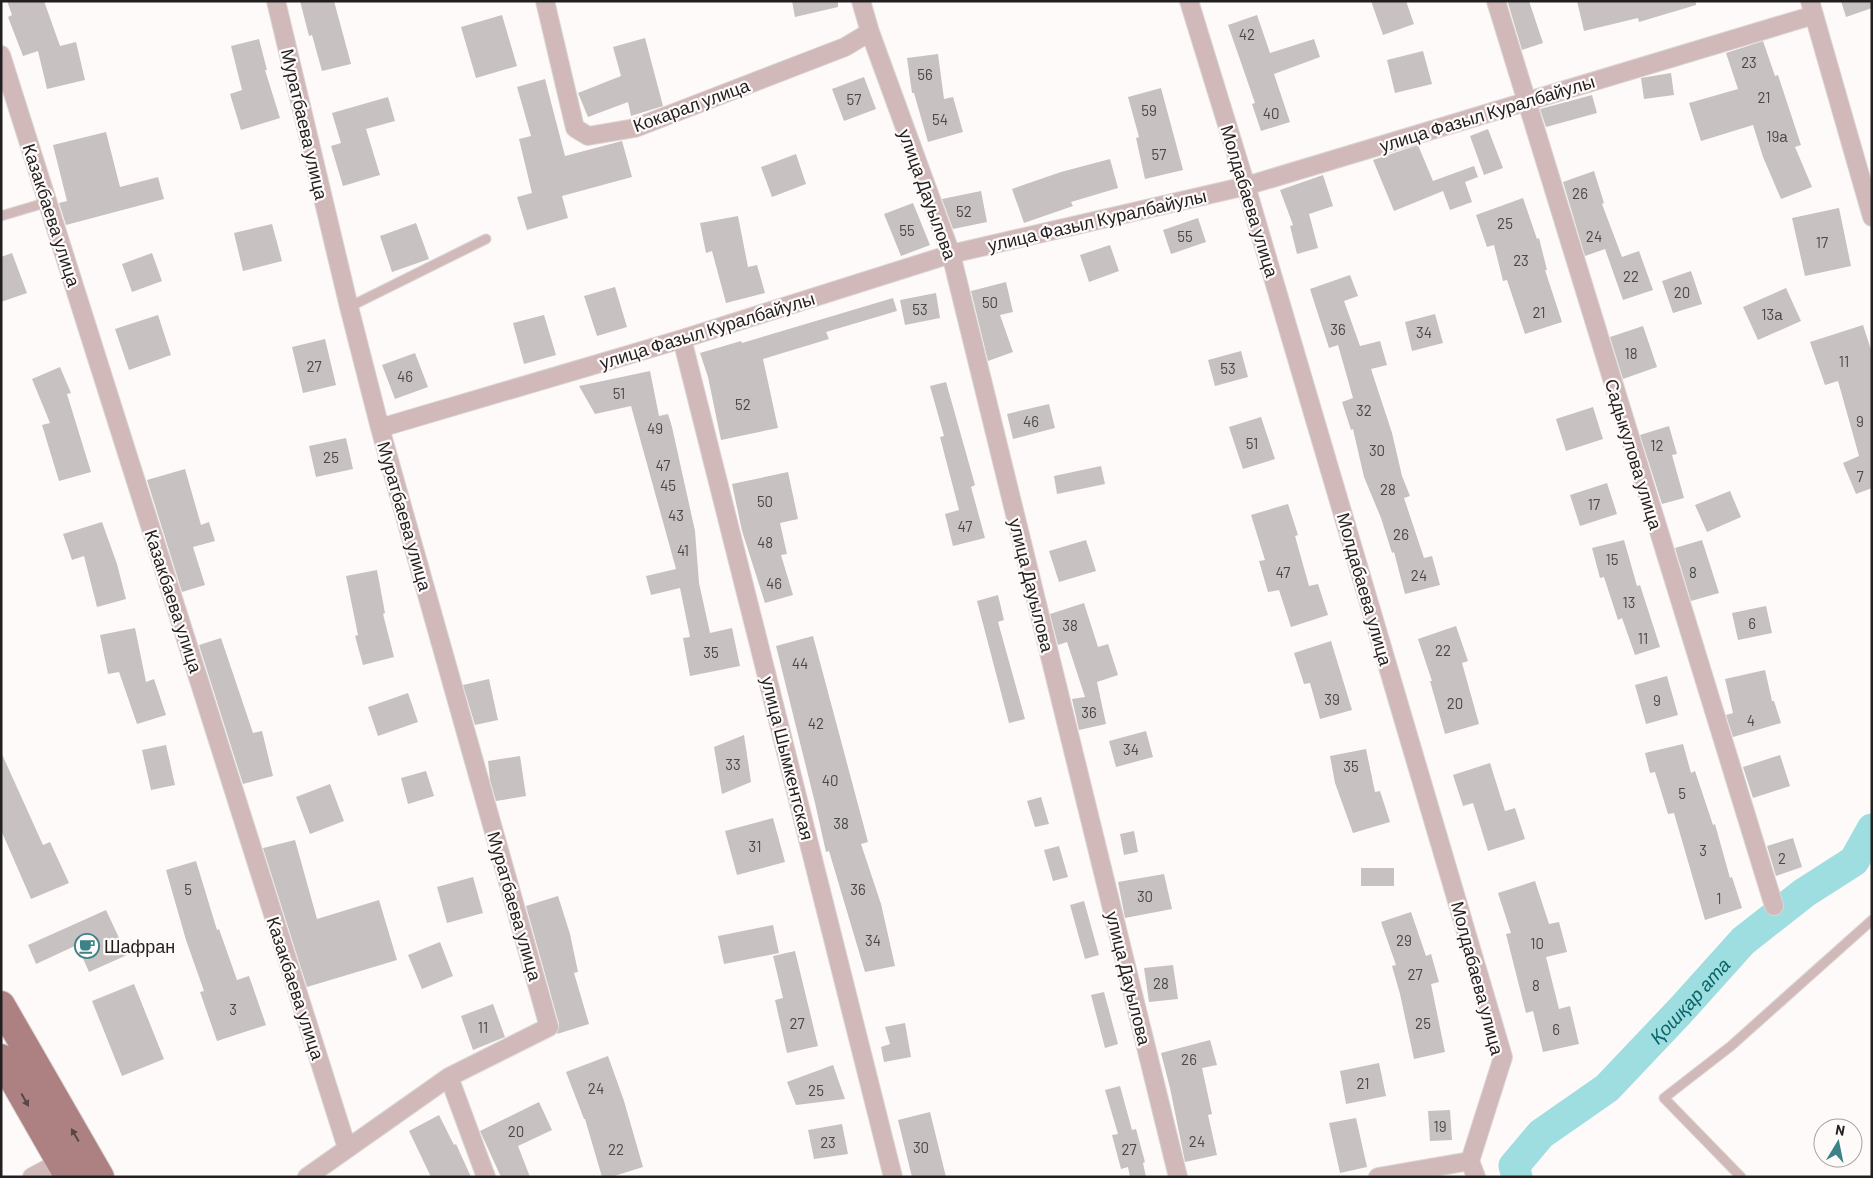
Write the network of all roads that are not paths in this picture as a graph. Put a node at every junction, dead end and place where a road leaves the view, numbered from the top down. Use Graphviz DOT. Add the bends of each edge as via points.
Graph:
graph roads {
  1 [pos="276,1"];
  2 [pos="545,1"];
  3 [pos="861,1"];
  4 [pos="1189,1"];
  5 [pos="1496,1"];
  6 [pos="1812,8"];
  7 [pos="870,32"];
  8 [pos="1,55"];
  9 [pos="1526,102"];
  10 [pos="1246,186"];
  11 [pos="48,202"];
  12 [pos="1,216"];
  13 [pos="1872,217"];
  14 [pos="486,239"];
  15 [pos="951,254"];
  16 [pos="349,307"];
  17 [pos="682,340"];
  18 [pos="380,428"];
  19 [pos="1774,906"];
  20 [pos="1872,920"];
  21 [pos="1,1005"];
  22 [pos="1,1058"];
  23 [pos="449,1077"];
  24 [pos="347,1148"];
  25 [pos="1473,1169"];
  26 [pos="65,1170"];
  27 [pos="32,1177"];
  28 [pos="100,1177"];
  29 [pos="307,1177"];
  30 [pos="486,1177"];
  31 [pos="893,1177"];
  32 [pos="1178,1177"];
  33 [pos="1378,1177"];
  34 [pos="1741,1177"];
  1 -- 16 [label="street, Муратбаева улица"];
  2 -- 7 [label="street, Кокарал улица" via="574,128 588,136 635,128 845,47"];
  3 -- 7 [label="street, улица Дауылова"];
  4 -- 10 [label="street, Молдабаева улица"];
  5 -- 9 [label="street, Садыкулова улица"];
  6 -- 9 [label="street, улица Фазыл Куралбайулы"];
  6 -- 13 [label="street"];
  7 -- 15 [label="street, улица Дауылова"];
  8 -- 11 [label="street, Казакбаева улица"];
  9 -- 10 [label="street, улица Фазыл Куралбайулы"];
  9 -- 19 [label="street, Садыкулова улица"];
  10 -- 15 [label="street, улица Фазыл Куралбайулы"];
  10 -- 25 [label="street, Молдабаева улица" via="1502,1057"];
  11 -- 12 [label="lane"];
  11 -- 24 [label="street, Казакбаева улица"];
  14 -- 16 [label="lane"];
  15 -- 17 [label="street, улица Фазыл Куралбайулы"];
  15 -- 32 [label="street, улица Дауылова"];
  16 -- 18 [label="street, Муратбаева улица"];
  17 -- 18 [label="street, улица Фазыл Куралбайулы"];
  17 -- 31 [label="street, улица Шымкентская"];
  18 -- 23 [label="street, Муратбаева улица" via="549,1027"];
  20 -- 34 [label="lane" via="1731,1046 1664,1098"];
  28 -- 21 [label="main road, one-way"];
  22 -- 26 [label="main road, one-way"];
  23 -- 24 [label="street"];
  23 -- 30 [label="street"];
  24 -- 29 [label="street"];
  25 -- 33 [label="street"];
  26 -- 27 [label="street"];
}
